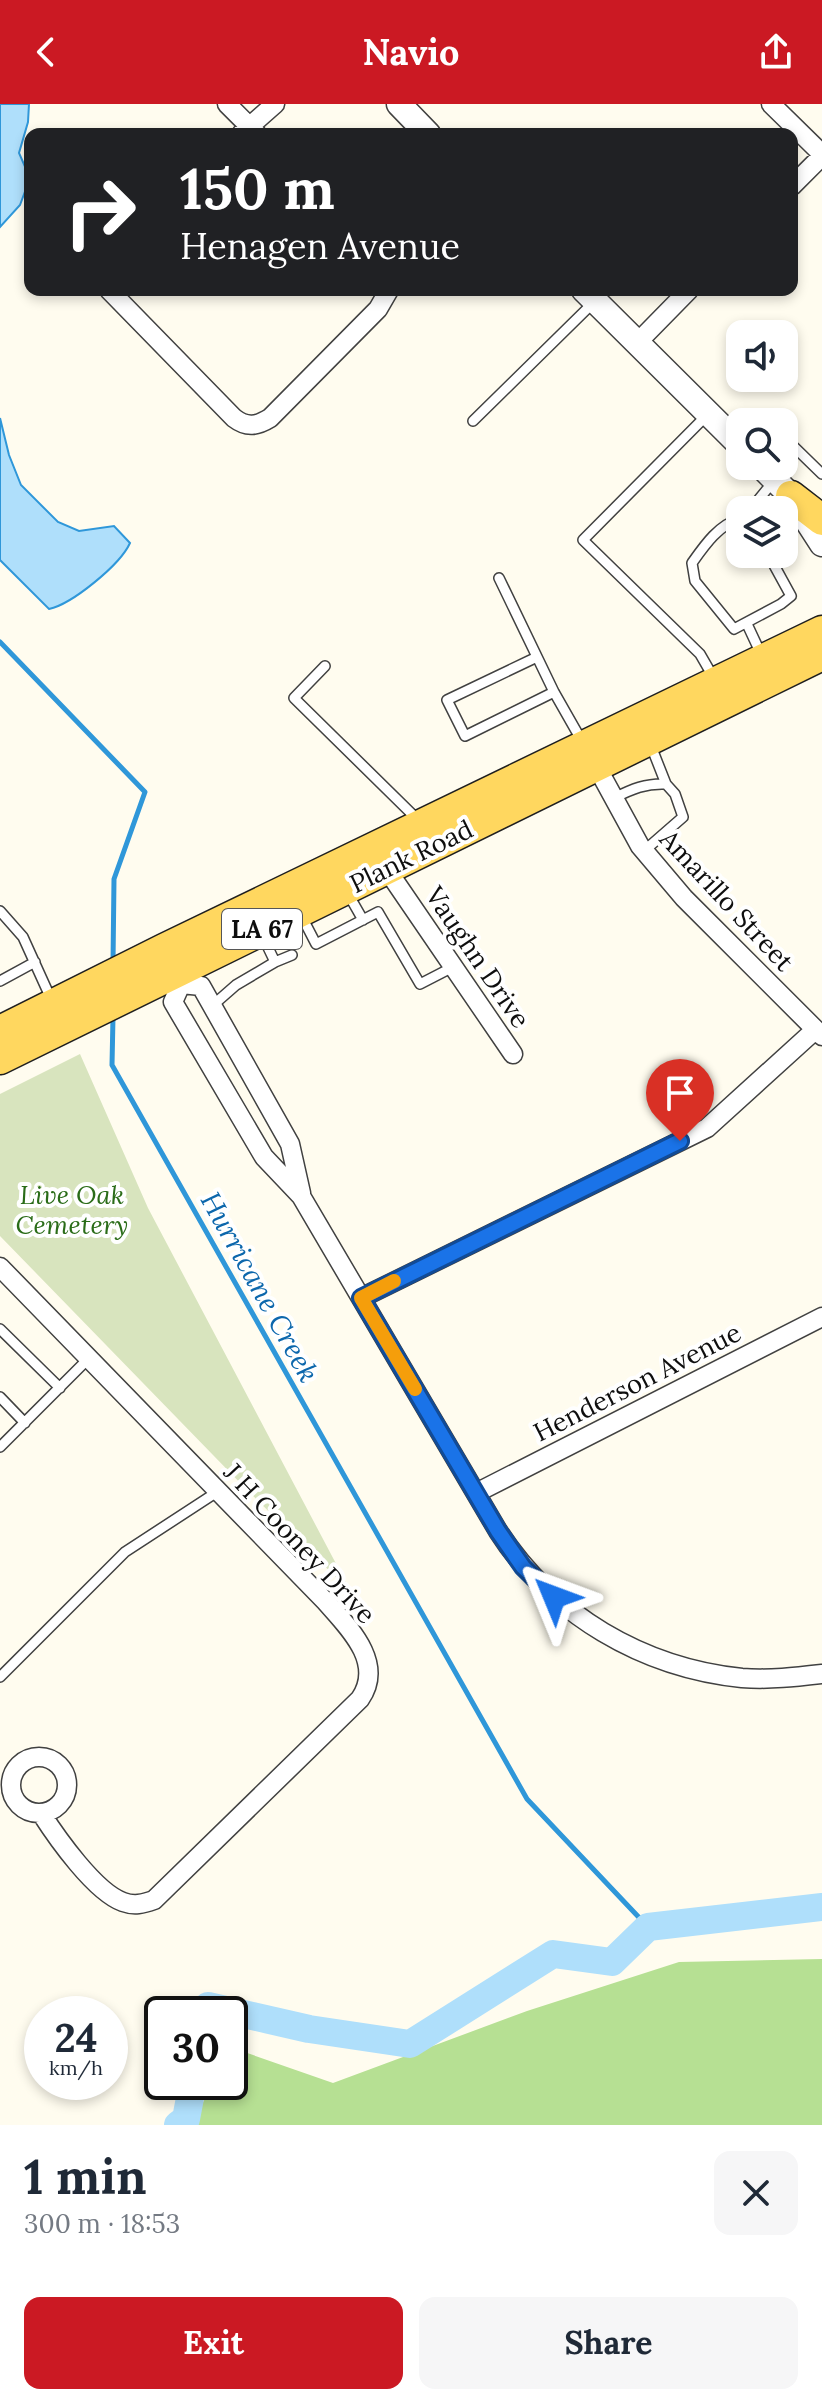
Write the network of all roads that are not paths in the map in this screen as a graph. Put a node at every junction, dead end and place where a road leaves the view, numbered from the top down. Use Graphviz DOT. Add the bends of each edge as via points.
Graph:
graph roads {
  1 [pos="227,104"];
  2 [pos="275,104"];
  3 [pos="399,104"];
  4 [pos="771,104"];
  5 [pos="246,128"];
  6 [pos="253,128"];
  7 [pos="422,128"];
  8 [pos="795,128"];
  9 [pos="798,131"];
  10 [pos="822,155"];
  11 [pos="798,180"];
  12 [pos="115,296"];
  13 [pos="386,296"];
  14 [pos="590,296"];
  15 [pos="683,296"];
  16 [pos="637,343"];
  17 [pos="708,413"];
  18 [pos="473,421"];
  19 [pos="726,431"];
  20 [pos="798,451"];
  21 [pos="822,474"];
  22 [pos="776,481"];
  23 [pos="763,496"];
  24 [pos="822,520"];
  25 [pos="726,525"];
  26 [pos="822,544"];
  27 [pos="776,568"];
  28 [pos="499,578"];
  29 [pos="747,624"];
  30 [pos="822,631"];
  31 [pos="822,655"];
  32 [pos="537,657"];
  33 [pos="763,660"];
  34 [pos="325,666"];
  35 [pos="717,683"];
  36 [pos="554,692"];
  37 [pos="649,740"];
  38 [pos="590,756"];
  39 [pos="666,784"];
  40 [pos="614,798"];
  41 [pos="423,825"];
  42 [pos="644,851"];
  43 [pos="380,858"];
  44 [pos="345,888"];
  45 [pos="0,911"];
  46 [pos="299,911"];
  47 [pos="363,920"];
  48 [pos="260,930"];
  49 [pos="292,955"];
  50 [pos="35,962"];
  51 [pos="275,962"];
  52 [pos="453,967"];
  53 [pos="173,969"];
  54 [pos="0,981"];
  55 [pos="70,1006"];
  56 [pos="212,1006"];
  57 [pos="0,1031"];
  58 [pos="819,1033"];
  59 [pos="513,1054"];
  60 [pos="0,1059"];
  61 [pos="301,1196"];
  62 [pos="0,1267"];
  63 [pos="0,1278"];
  64 [pos="20,1289"];
  65 [pos="361,1298"];
  66 [pos="822,1317"];
  67 [pos="0,1329"];
  68 [pos="88,1359"];
  69 [pos="60,1388"];
  70 [pos="0,1397"];
  71 [pos="25,1423"];
  72 [pos="0,1447"];
  73 [pos="217,1492"];
  74 [pos="476,1493"];
  75 [pos="822,1674"];
  76 [pos="0,1677"];
  77 [pos="41,1813"];
  1 -- 5 [label="street"];
  2 -- 6 [label="street"];
  3 -- 7 [label="street"];
  4 -- 8 [label="street"];
  9 -- 10 [label="street"];
  10 -- 11 [label="street"];
  12 -- 13 [label="street" via="234,418 250,426 270,418"];
  14 -- 16 [label="street"];
  14 -- 18 [label="lane"];
  15 -- 16 [label="street"];
  16 -- 17 [label="street"];
  17 -- 19 [label="street"];
  17 -- 35 [label="lane" via="583,540 700,654"];
  20 -- 21 [label="lane"];
  22 -- 23 [label="lane"];
  22 -- 24 [label="main road"];
  22 -- 26 [label="street"];
  25 -- 29 [label="lane" via="692,563 695,581 734,629"];
  27 -- 29 [label="lane" via="791,596"];
  28 -- 32 [label="lane"];
  29 -- 33 [label="lane"];
  30 -- 33 [label="main road, Plank Road / LA 67"];
  31 -- 37 [label="main road, Plank Road / LA 67"];
  32 -- 36 [label="lane"];
  32 -- 36 [label="lane" via="447,700 465,736"];
  33 -- 35 [label="main road, Plank Road / LA 67"];
  34 -- 41 [label="lane" via="294,698"];
  35 -- 38 [label="main road, Plank Road / LA 67"];
  36 -- 38 [label="lane"];
  37 -- 38 [label="main road, Plank Road / LA 67"];
  37 -- 39 [label="lane"];
  38 -- 40 [label="street, Amarillo Street"];
  38 -- 41 [label="main road, Plank Road / LA 67"];
  38 -- 43 [label="main road, Plank Road / LA 67"];
  39 -- 40 [label="lane" via="643,784"];
  39 -- 42 [label="lane" via="683,817"];
  40 -- 42 [label="street, Amarillo Street"];
  41 -- 43 [label="main road, Plank Road / LA 67"];
  42 -- 58 [label="street, Amarillo Street"];
  43 -- 44 [label="main road, Plank Road / LA 67"];
  43 -- 52 [label="street, Vaughn Drive"];
  43 -- 53 [label="main road, Plank Road / LA 67"];
  44 -- 46 [label="main road, Plank Road / LA 67"];
  44 -- 47 [label="lane"];
  45 -- 50 [label="lane" via="23,937"];
  46 -- 47 [label="lane" via="316,944"];
  46 -- 48 [label="main road, Plank Road / LA 67"];
  47 -- 52 [label="lane" via="378,912 420,984"];
  48 -- 51 [label="lane"];
  48 -- 53 [label="main road, Plank Road / LA 67"];
  49 -- 51 [label="lane"];
  50 -- 54 [label="lane"];
  50 -- 55 [label="lane"];
  51 -- 56 [label="lane"];
  52 -- 59 [label="street, Vaughn Drive"];
  53 -- 55 [label="main road, Plank Road / LA 67"];
  53 -- 56 [label="street" via="201,986"];
  53 -- 61 [label="street" via="173,1002 264,1157"];
  55 -- 57 [label="main road, Plank Road / LA 67"];
  55 -- 60 [label="main road, Plank Road / LA 67"];
  56 -- 61 [label="street" via="290,1144"];
  58 -- 65 [label="street" via="707,1128"];
  61 -- 65 [label="street"];
  62 -- 64 [label="street, J H Cooney Drive"];
  63 -- 64 [label="street, J H Cooney Drive"];
  64 -- 68 [label="street, J H Cooney Drive"];
  65 -- 74 [label="street"];
  66 -- 74 [label="street, Henderson Avenue"];
  67 -- 69 [label="lane"];
  68 -- 69 [label="lane"];
  68 -- 73 [label="street, J H Cooney Drive"];
  69 -- 71 [label="lane"];
  70 -- 71 [label="lane"];
  71 -- 72 [label="lane"];
  73 -- 76 [label="lane" via="125,1552"];
  73 -- 77 [label="street, J H Cooney Drive" via="342,1621 368,1662 364,1693 165,1891 144,1904 124,1903 102,1888 59,1842"];
  74 -- 75 [label="street" via="534,1579 624,1644 707,1673 757,1679"];
}
